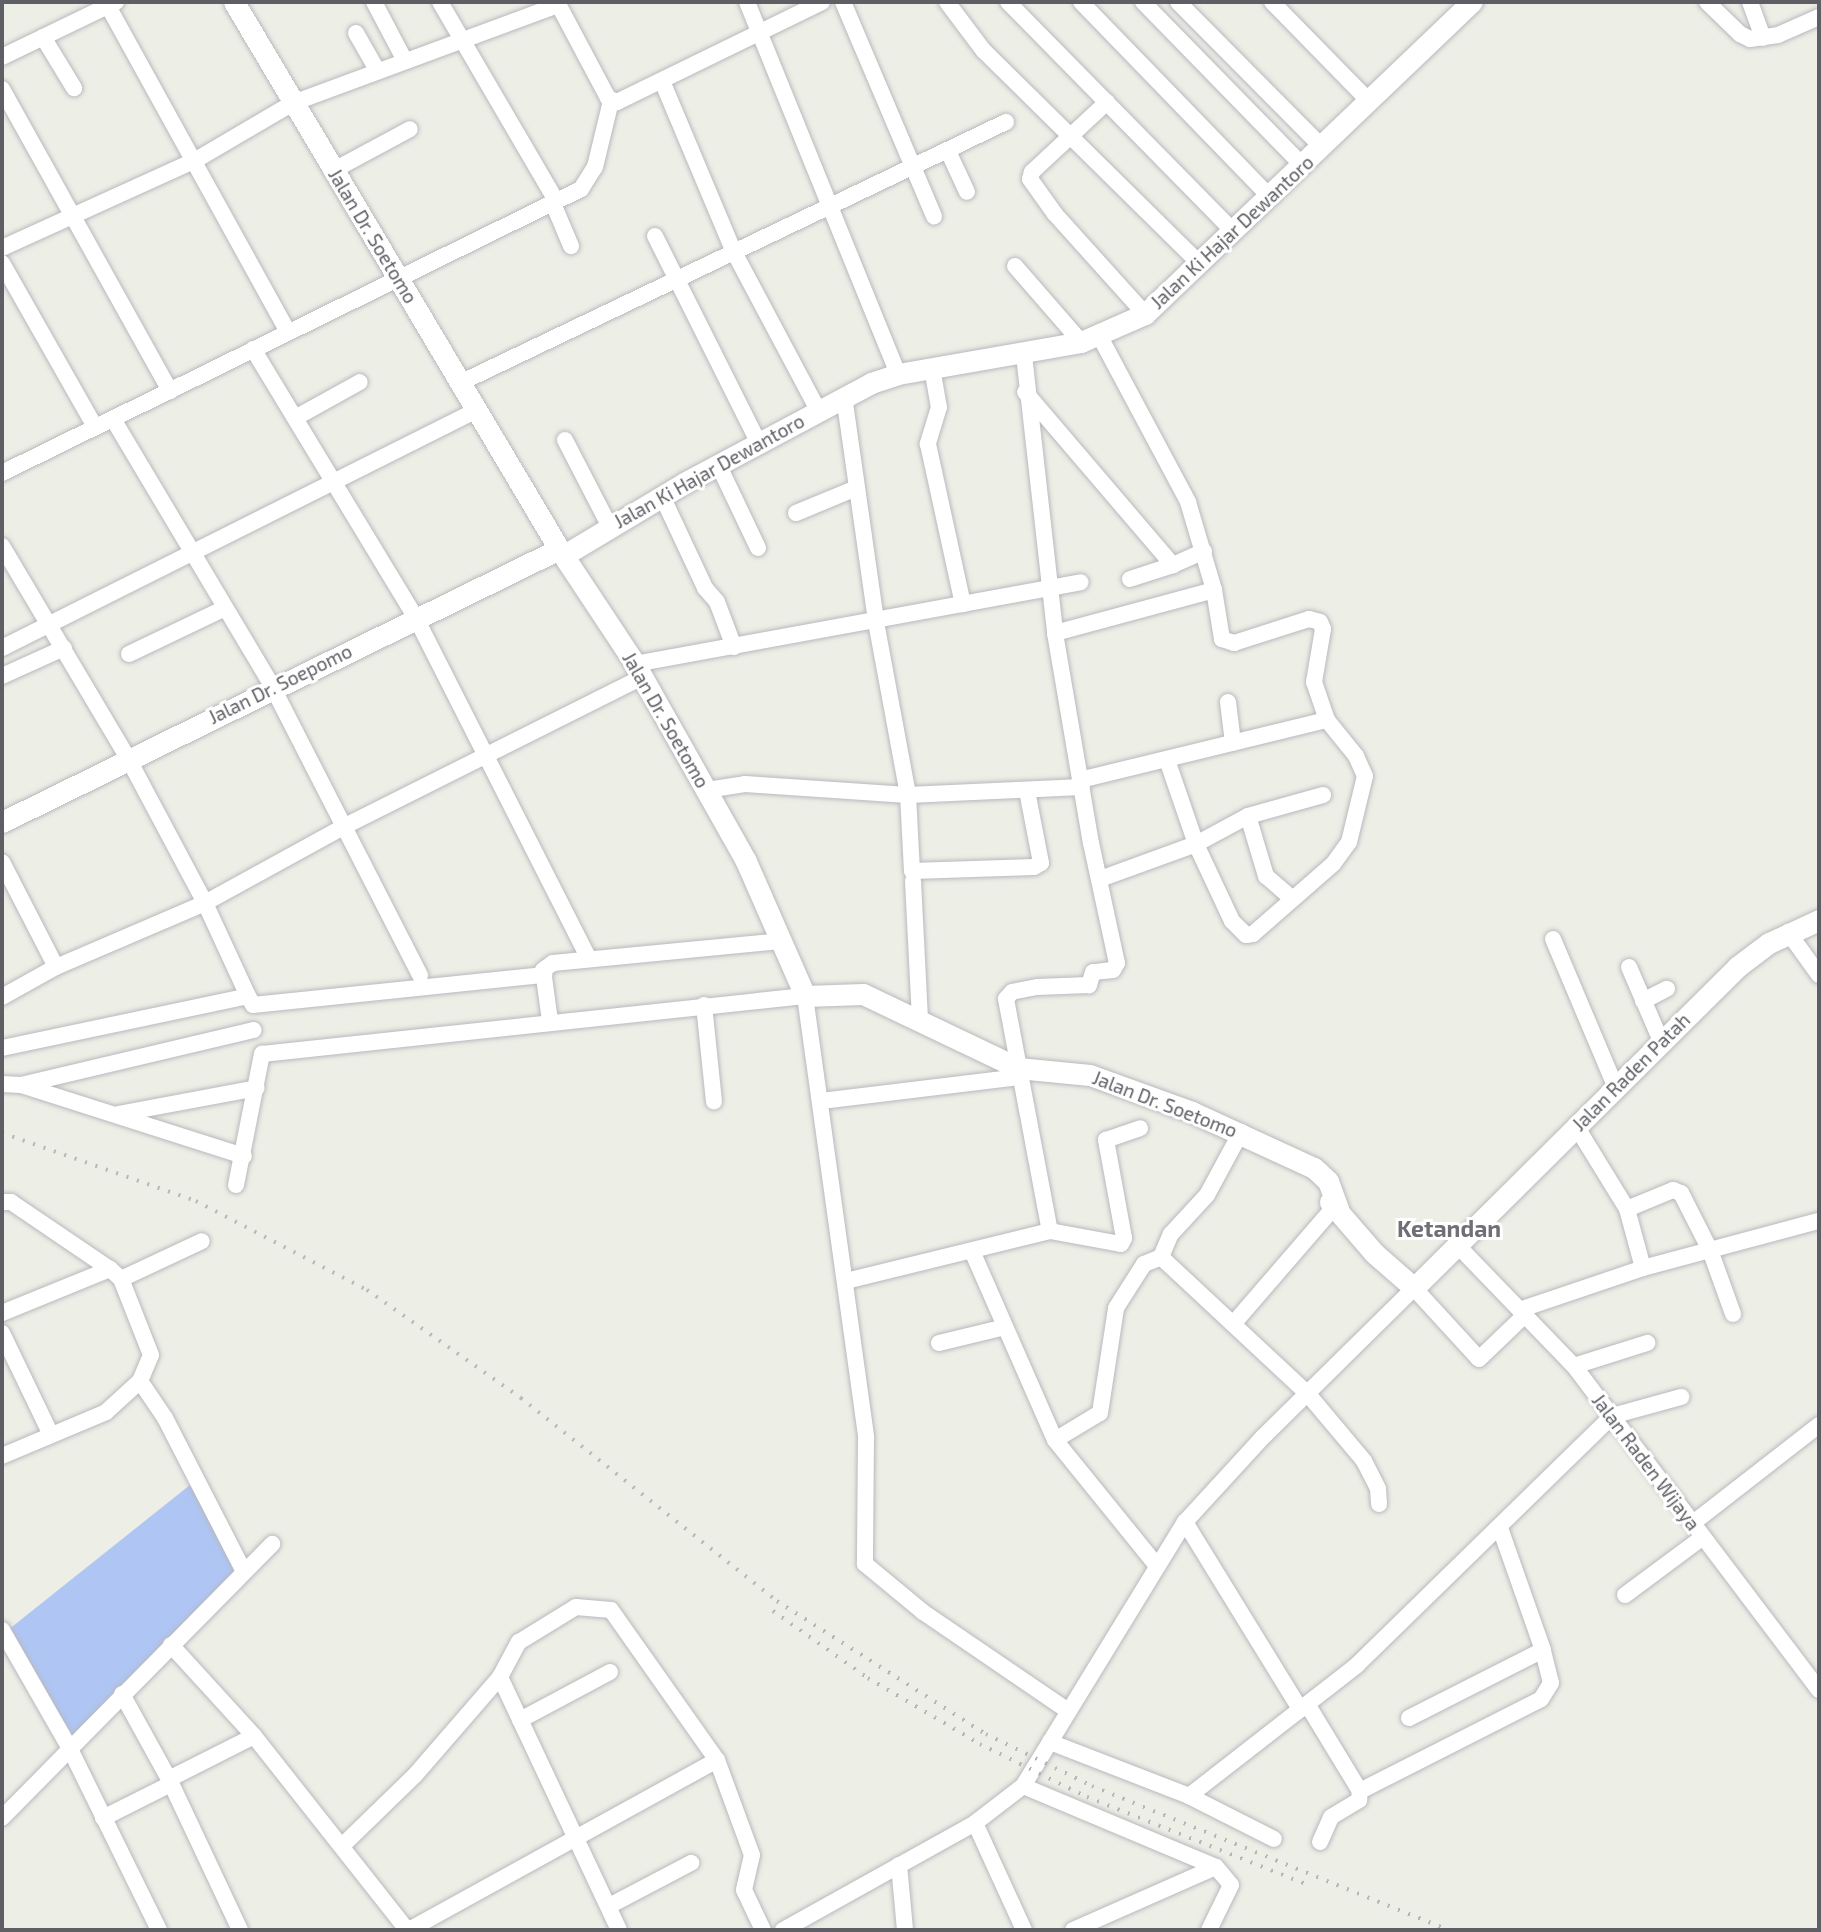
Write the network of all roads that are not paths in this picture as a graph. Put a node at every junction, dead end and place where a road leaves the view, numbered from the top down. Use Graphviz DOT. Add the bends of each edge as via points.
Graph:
graph roads {
  1 [pos="234,2"];
  2 [pos="374,2"];
  3 [pos="440,2"];
  4 [pos="747,2"];
  5 [pos="822,2"];
  6 [pos="843,2"];
  7 [pos="947,2"];
  8 [pos="1008,2"];
  9 [pos="1081,2"];
  10 [pos="1143,2"];
  11 [pos="1178,2"];
  12 [pos="1272,2"];
  13 [pos="1472,2"];
  14 [pos="1707,2"];
  15 [pos="1750,2"];
  16 [pos="558,3"];
  17 [pos="113,4"];
  18 [pos="1819,17"];
  19 [pos="760,31"];
  20 [pos="356,33"];
  21 [pos="43,37"];
  22 [pos="1763,38"];
  23 [pos="462,42"];
  24 [pos="2,57"];
  25 [pos="404,60"];
  26 [pos="377,70"];
  27 [pos="662,81"];
  28 [pos="74,88"];
  29 [pos="2,89"];
  30 [pos="611,101"];
  31 [pos="1369,101"];
  32 [pos="1107,102"];
  33 [pos="293,103"];
  34 [pos="1006,122"];
  35 [pos="410,129"];
  36 [pos="1071,136"];
  37 [pos="1322,147"];
  38 [pos="948,151"];
  39 [pos="194,161"];
  40 [pos="1303,166"];
  41 [pos="915,167"];
  42 [pos="334,170"];
  43 [pos="967,192"];
  44 [pos="1270,198"];
  45 [pos="554,200"];
  46 [pos="831,207"];
  47 [pos="934,216"];
  48 [pos="72,217"];
  49 [pos="1234,232"];
  50 [pos="655,236"];
  51 [pos="571,246"];
  52 [pos="2,248"];
  53 [pos="734,252"];
  54 [pos="2,263"];
  55 [pos="1200,264"];
  56 [pos="1016,266"];
  57 [pos="397,277"];
  58 [pos="674,282"];
  59 [pos="1145,314"];
  60 [pos="287,330"];
  61 [pos="1090,338"];
  62 [pos="253,349"];
  63 [pos="1024,355"];
  64 [pos="932,368"];
  65 [pos="898,374"];
  66 [pos="360,382"];
  67 [pos="462,382"];
  68 [pos="170,391"];
  69 [pos="1025,392"];
  70 [pos="844,396"];
  71 [pos="477,410"];
  72 [pos="818,410"];
  73 [pos="295,418"];
  74 [pos="113,419"];
  75 [pos="95,427"];
  76 [pos="565,440"];
  77 [pos="758,442"];
  78 [pos="718,464"];
  79 [pos="2,473"];
  80 [pos="334,482"];
  81 [pos="856,488"];
  82 [pos="662,496"];
  83 [pos="796,513"];
  84 [pos="610,527"];
  85 [pos="2,546"];
  86 [pos="758,548"];
  87 [pos="563,551"];
  88 [pos="1204,551"];
  89 [pos="192,555"];
  90 [pos="1173,565"];
  91 [pos="1130,579"];
  92 [pos="1081,582"];
  93 [pos="1050,587"];
  94 [pos="1214,590"];
  95 [pos="963,604"];
  96 [pos="225,608"];
  97 [pos="417,620"];
  98 [pos="876,622"];
  99 [pos="50,624"];
  100 [pos="1055,633"];
  101 [pos="734,647"];
  102 [pos="2,648"];
  103 [pos="64,648"];
  104 [pos="129,654"];
  105 [pos="638,671"];
  106 [pos="2,676"];
  107 [pos="272,686"];
  108 [pos="1228,702"];
  109 [pos="1327,720"];
  110 [pos="1233,743"];
  111 [pos="490,757"];
  112 [pos="129,760"];
  113 [pos="1167,760"];
  114 [pos="1081,784"];
  115 [pos="707,790"];
  116 [pos="1027,791"];
  117 [pos="908,794"];
  118 [pos="1323,795"];
  119 [pos="1248,816"];
  120 [pos="2,822"];
  121 [pos="344,827"];
  122 [pos="1196,844"];
  123 [pos="2,862"];
  124 [pos="1100,880"];
  125 [pos="913,881"];
  126 [pos="1291,898"];
  127 [pos="205,903"];
  128 [pos="1819,920"];
  129 [pos="1788,932"];
  130 [pos="1553,939"];
  131 [pos="780,941"];
  132 [pos="589,959"];
  133 [pos="56,967"];
  134 [pos="1629,967"];
  135 [pos="420,975"];
  136 [pos="544,975"];
  137 [pos="1819,975"];
  138 [pos="1667,989"];
  139 [pos="805,996"];
  140 [pos="2,997"];
  141 [pos="250,1001"];
  142 [pos="1643,1001"];
  143 [pos="704,1005"];
  144 [pos="920,1018"];
  145 [pos="550,1021"];
  146 [pos="254,1030"];
  147 [pos="1661,1041"];
  148 [pos="2,1048"];
  149 [pos="262,1054"];
  150 [pos="1018,1073"];
  151 [pos="2,1084"];
  152 [pos="21,1085"];
  153 [pos="257,1088"];
  154 [pos="1616,1088"];
  155 [pos="714,1101"];
  156 [pos="821,1101"];
  157 [pos="114,1114"];
  158 [pos="1576,1126"];
  159 [pos="1140,1128"];
  160 [pos="1241,1132"];
  161 [pos="244,1156"];
  162 [pos="236,1185"];
  163 [pos="2,1202"];
  164 [pos="1627,1209"];
  165 [pos="1336,1210"];
  166 [pos="1819,1221"];
  167 [pos="1050,1231"];
  168 [pos="202,1241"];
  169 [pos="1459,1247"];
  170 [pos="1710,1250"];
  171 [pos="972,1251"];
  172 [pos="1161,1257"];
  173 [pos="1643,1268"];
  174 [pos="116,1274"];
  175 [pos="846,1281"];
  176 [pos="1414,1288"];
  177 [pos="2,1312"];
  178 [pos="1524,1312"];
  179 [pos="1733,1314"];
  180 [pos="1234,1322"];
  181 [pos="1005,1327"];
  182 [pos="2,1333"];
  183 [pos="939,1343"];
  184 [pos="1647,1343"];
  185 [pos="1573,1366"];
  186 [pos="140,1381"];
  187 [pos="1307,1393"];
  188 [pos="1681,1397"];
  189 [pos="1612,1416"];
  190 [pos="1819,1425"];
  191 [pos="51,1435"];
  192 [pos="1055,1440"];
  193 [pos="2,1456"];
  194 [pos="1379,1504"];
  195 [pos="1185,1522"];
  196 [pos="1693,1523"];
  197 [pos="1500,1528"];
  198 [pos="1703,1537"];
  199 [pos="272,1544"];
  200 [pos="1157,1566"];
  201 [pos="244,1572"];
  202 [pos="1625,1595"];
  203 [pos="2,1630"];
  204 [pos="171,1645"];
  205 [pos="1544,1650"];
  206 [pos="610,1672"];
  207 [pos="500,1677"];
  208 [pos="1819,1690"];
  209 [pos="122,1694"];
  210 [pos="1303,1706"];
  211 [pos="1068,1711"];
  212 [pos="1409,1718"];
  213 [pos="520,1720"];
  214 [pos="254,1736"];
  215 [pos="1050,1742"];
  216 [pos="69,1747"];
  217 [pos="718,1760"];
  218 [pos="170,1782"];
  219 [pos="1023,1786"];
  220 [pos="1360,1791"];
  221 [pos="1189,1796"];
  222 [pos="2,1818"];
  223 [pos="103,1818"];
  224 [pos="975,1823"];
  225 [pos="577,1838"];
  226 [pos="1274,1839"];
  227 [pos="1320,1842"];
  228 [pos="342,1846"];
  229 [pos="691,1863"];
  230 [pos="899,1865"];
  231 [pos="1216,1867"];
  232 [pos="609,1906"];
  233 [pos="159,1930"];
  234 [pos="240,1930"];
  235 [pos="408,1930"];
  236 [pos="619,1930"];
  237 [pos="763,1930"];
  238 [pos="783,1930"];
  239 [pos="905,1930"];
  240 [pos="1024,1930"];
  241 [pos="1073,1930"];
  242 [pos="1209,1930"];
  1 -- 33 [label="street, Jalan Dr. Soetomo"];
  2 -- 25 [label="street"];
  3 -- 23 [label="street"];
  4 -- 19 [label="street"];
  5 -- 19 [label="street"];
  6 -- 41 [label="street"];
  7 -- 36 [label="street" via="983,50"];
  8 -- 32 [label="street"];
  9 -- 44 [label="street"];
  10 -- 40 [label="street"];
  11 -- 37 [label="street"];
  12 -- 31 [label="street"];
  13 -- 31 [label="street, Jalan Ki Hajar Dewantoro"];
  14 -- 22 [label="street" via="1740,34"];
  15 -- 22 [label="street"];
  16 -- 23 [label="street"];
  16 -- 30 [label="street"];
  17 -- 21 [label="street"];
  17 -- 39 [label="street"];
  18 -- 22 [label="street"];
  19 -- 27 [label="street"];
  19 -- 46 [label="street"];
  20 -- 26 [label="street"];
  21 -- 24 [label="street"];
  21 -- 28 [label="street"];
  23 -- 25 [label="street"];
  23 -- 45 [label="street"];
  25 -- 26 [label="street"];
  26 -- 33 [label="street"];
  27 -- 30 [label="street"];
  27 -- 53 [label="street"];
  29 -- 48 [label="street"];
  30 -- 45 [label="street" via="589,178 581,189"];
  31 -- 37 [label="street, Jalan Ki Hajar Dewantoro"];
  32 -- 36 [label="street"];
  32 -- 49 [label="street"];
  33 -- 39 [label="street"];
  33 -- 42 [label="street, Jalan Dr. Soetomo"];
  34 -- 38 [label="street"];
  35 -- 42 [label="street"];
  36 -- 55 [label="street"];
  36 -- 59 [label="street" via="1032,172 1032,188"];
  37 -- 40 [label="street, Jalan Ki Hajar Dewantoro"];
  38 -- 41 [label="street"];
  38 -- 43 [label="street"];
  39 -- 48 [label="street"];
  39 -- 60 [label="street"];
  40 -- 44 [label="street, Jalan Ki Hajar Dewantoro"];
  41 -- 46 [label="street"];
  41 -- 47 [label="street"];
  42 -- 57 [label="street, Jalan Dr. Soetomo"];
  44 -- 49 [label="street, Jalan Ki Hajar Dewantoro"];
  45 -- 51 [label="street"];
  45 -- 57 [label="street"];
  46 -- 53 [label="street"];
  46 -- 65 [label="street"];
  48 -- 52 [label="street"];
  48 -- 68 [label="street"];
  49 -- 55 [label="street, Jalan Ki Hajar Dewantoro"];
  50 -- 58 [label="street"];
  53 -- 58 [label="street"];
  53 -- 72 [label="street"];
  54 -- 75 [label="street"];
  55 -- 59 [label="street, Jalan Ki Hajar Dewantoro"];
  56 -- 61 [label="street"];
  57 -- 60 [label="street"];
  57 -- 67 [label="street, Jalan Dr. Soetomo"];
  58 -- 67 [label="street"];
  58 -- 77 [label="street"];
  59 -- 61 [label="street, Jalan Ki Hajar Dewantoro"];
  60 -- 62 [label="street"];
  61 -- 63 [label="street, Jalan Ki Hajar Dewantoro"];
  61 -- 88 [label="street" via="1188,502"];
  62 -- 68 [label="street"];
  62 -- 73 [label="street"];
  63 -- 64 [label="street, Jalan Ki Hajar Dewantoro"];
  63 -- 69 [label="street"];
  64 -- 65 [label="street, Jalan Ki Hajar Dewantoro"];
  64 -- 95 [label="street" via="939,407 928,444"];
  65 -- 70 [label="street, Jalan Ki Hajar Dewantoro"];
  66 -- 73 [label="street"];
  67 -- 71 [label="street, Jalan Dr. Soetomo"];
  68 -- 74 [label="street"];
  69 -- 90 [label="street"];
  69 -- 93 [label="street"];
  70 -- 72 [label="street, Jalan Ki Hajar Dewantoro"];
  70 -- 81 [label="street"];
  71 -- 80 [label="street"];
  71 -- 87 [label="street, Jalan Dr. Soetomo"];
  72 -- 77 [label="street, Jalan Ki Hajar Dewantoro"];
  73 -- 80 [label="street"];
  74 -- 75 [label="street"];
  74 -- 89 [label="street"];
  75 -- 79 [label="street"];
  76 -- 84 [label="street"];
  77 -- 78 [label="street, Jalan Ki Hajar Dewantoro"];
  78 -- 82 [label="street, Jalan Ki Hajar Dewantoro"];
  78 -- 86 [label="street"];
  80 -- 89 [label="street"];
  80 -- 97 [label="street"];
  81 -- 83 [label="street"];
  81 -- 98 [label="street"];
  82 -- 84 [label="street, Jalan Ki Hajar Dewantoro"];
  82 -- 101 [label="street" via="705,588 717,602"];
  84 -- 87 [label="street, Jalan Ki Hajar Dewantoro"];
  85 -- 99 [label="street"];
  87 -- 97 [label="street, Jalan Dr. Soepomo"];
  87 -- 105 [label="street, Jalan Dr. Soetomo"];
  88 -- 90 [label="street"];
  88 -- 94 [label="street"];
  89 -- 96 [label="street"];
  89 -- 99 [label="street"];
  90 -- 91 [label="street"];
  92 -- 93 [label="street"];
  93 -- 95 [label="street"];
  93 -- 100 [label="street"];
  94 -- 100 [label="street"];
  94 -- 109 [label="street" via="1227,643 1309,619 1320,622 1323,629 1314,682"];
  95 -- 98 [label="street"];
  96 -- 104 [label="street"];
  96 -- 107 [label="street"];
  97 -- 107 [label="street, Jalan Dr. Soepomo"];
  97 -- 111 [label="street"];
  98 -- 101 [label="street"];
  98 -- 117 [label="street"];
  99 -- 102 [label="street"];
  99 -- 103 [label="street"];
  100 -- 114 [label="street"];
  101 -- 105 [label="street"];
  103 -- 106 [label="street"];
  103 -- 112 [label="street"];
  105 -- 111 [label="street"];
  105 -- 115 [label="street, Jalan Dr. Soetomo"];
  107 -- 112 [label="street, Jalan Dr. Soepomo"];
  107 -- 121 [label="street"];
  108 -- 110 [label="street"];
  109 -- 110 [label="street"];
  109 -- 126 [label="street" via="1362,766 1363,797 1349,842 1333,864"];
  110 -- 113 [label="street"];
  111 -- 121 [label="street"];
  111 -- 132 [label="street"];
  112 -- 120 [label="street, Jalan Dr. Soepomo"];
  112 -- 127 [label="street"];
  113 -- 114 [label="street"];
  113 -- 122 [label="street"];
  114 -- 116 [label="street"];
  114 -- 124 [label="street"];
  115 -- 117 [label="street" via="745,784"];
  115 -- 131 [label="street, Jalan Dr. Soetomo" via="754,876"];
  116 -- 117 [label="street"];
  116 -- 117 [label="street" via="1041,863 1034,867 912,871"];
  118 -- 119 [label="street"];
  119 -- 122 [label="street"];
  119 -- 126 [label="street" via="1266,876"];
  121 -- 127 [label="street"];
  121 -- 135 [label="street"];
  122 -- 124 [label="street"];
  122 -- 126 [label="street" via="1232,921 1246,935 1253,934"];
  123 -- 133 [label="street"];
  124 -- 150 [label="street" via="1117,967 1093,972 1089,985 1037,987 1009,995 1005,1006"];
  125 -- 144 [label="street"];
  127 -- 133 [label="street"];
  127 -- 141 [label="street"];
  128 -- 129 [label="street, Jalan Raden Patah"];
  129 -- 137 [label="street"];
  129 -- 147 [label="street, Jalan Raden Patah" via="1737,967"];
  130 -- 154 [label="street"];
  131 -- 132 [label="street"];
  131 -- 139 [label="street, Jalan Dr. Soetomo"];
  132 -- 136 [label="street" via="553,963 544,968"];
  133 -- 140 [label="street"];
  134 -- 142 [label="street"];
  136 -- 141 [label="street"];
  136 -- 145 [label="street"];
  138 -- 142 [label="street"];
  139 -- 143 [label="street"];
  139 -- 144 [label="street, Jalan Dr. Soetomo" via="855,993"];
  139 -- 156 [label="street"];
  141 -- 146 [label="street"];
  141 -- 148 [label="street"];
  142 -- 147 [label="street"];
  143 -- 145 [label="street"];
  143 -- 155 [label="street"];
  144 -- 150 [label="street, Jalan Dr. Soetomo"];
  145 -- 149 [label="street"];
  146 -- 149 [label="street"];
  146 -- 152 [label="street"];
  147 -- 154 [label="street, Jalan Raden Patah"];
  149 -- 153 [label="street"];
  150 -- 156 [label="street"];
  150 -- 160 [label="street, Jalan Dr. Soetomo" via="1090,1075"];
  150 -- 167 [label="street"];
  151 -- 152 [label="street"];
  152 -- 157 [label="street"];
  153 -- 157 [label="street"];
  153 -- 161 [label="street"];
  154 -- 158 [label="street, Jalan Raden Patah"];
  156 -- 175 [label="street"];
  157 -- 161 [label="street"];
  158 -- 164 [label="street"];
  158 -- 169 [label="street, Jalan Raden Patah"];
  159 -- 167 [label="street" via="1106,1140 1123,1242 1116,1245"];
  160 -- 165 [label="street, Jalan Dr. Soetomo" via="1300,1161 1328,1181"];
  160 -- 172 [label="street" via="1207,1195 1171,1234"];
  161 -- 162 [label="street"];
  163 -- 174 [label="street" via="11,1202"];
  164 -- 170 [label="street" via="1674,1191 1681,1193"];
  164 -- 173 [label="street"];
  165 -- 176 [label="street, Jalan Dr. Soetomo" via="1374,1253"];
  165 -- 180 [label="street"];
  166 -- 170 [label="street"];
  167 -- 171 [label="street"];
  168 -- 174 [label="street"];
  169 -- 176 [label="street, Jalan Raden Patah"];
  169 -- 178 [label="street, Jalan Raden Wijaya"];
  170 -- 173 [label="street"];
  170 -- 179 [label="street"];
  171 -- 175 [label="street"];
  171 -- 181 [label="street"];
  172 -- 180 [label="street"];
  172 -- 192 [label="street" via="1144,1264 1116,1308 1100,1413"];
  173 -- 178 [label="street"];
  174 -- 177 [label="street"];
  174 -- 186 [label="street" via="151,1355"];
  175 -- 211 [label="street" via="866,1438 865,1564 923,1612"];
  176 -- 178 [label="street" via="1479,1359"];
  176 -- 187 [label="street"];
  178 -- 185 [label="street, Jalan Raden Wijaya"];
  180 -- 187 [label="street"];
  181 -- 183 [label="street"];
  181 -- 192 [label="street"];
  182 -- 191 [label="street"];
  184 -- 185 [label="street"];
  185 -- 189 [label="street, Jalan Raden Wijaya"];
  186 -- 191 [label="street" via="106,1412"];
  186 -- 201 [label="street" via="165,1418"];
  187 -- 194 [label="street" via="1364,1461 1378,1489"];
  187 -- 195 [label="street"];
  188 -- 189 [label="street"];
  189 -- 196 [label="street, Jalan Raden Wijaya"];
  189 -- 197 [label="street"];
  190 -- 196 [label="street"];
  191 -- 193 [label="street"];
  192 -- 200 [label="street"];
  195 -- 200 [label="street"];
  195 -- 210 [label="street"];
  196 -- 198 [label="street, Jalan Raden Wijaya"];
  197 -- 205 [label="street"];
  197 -- 210 [label="street" via="1357,1665"];
  198 -- 202 [label="street"];
  198 -- 208 [label="street, Jalan Raden Wijaya"];
  199 -- 201 [label="street"];
  200 -- 211 [label="street"];
  201 -- 204 [label="street"];
  203 -- 216 [label="street"];
  204 -- 209 [label="street"];
  204 -- 214 [label="street"];
  205 -- 212 [label="street"];
  205 -- 220 [label="street" via="1551,1683 1541,1699"];
  206 -- 213 [label="street"];
  207 -- 213 [label="street"];
  207 -- 217 [label="street" via="519,1642 576,1607 611,1610"];
  207 -- 228 [label="street" via="416,1774"];
  209 -- 216 [label="street"];
  209 -- 218 [label="street"];
  210 -- 220 [label="street"];
  210 -- 221 [label="street"];
  211 -- 215 [label="street"];
  213 -- 225 [label="street"];
  214 -- 218 [label="street"];
  214 -- 228 [label="street"];
  215 -- 219 [label="street"];
  215 -- 221 [label="street"];
  216 -- 222 [label="street"];
  216 -- 223 [label="street"];
  217 -- 225 [label="street"];
  217 -- 237 [label="street" via="752,1855 744,1890"];
  218 -- 223 [label="street"];
  218 -- 234 [label="street"];
  219 -- 224 [label="street"];
  219 -- 231 [label="street"];
  220 -- 227 [label="street" via="1359,1800 1331,1817"];
  221 -- 226 [label="street"];
  223 -- 233 [label="street"];
  224 -- 230 [label="street"];
  224 -- 240 [label="street"];
  225 -- 232 [label="street"];
  225 -- 235 [label="street"];
  228 -- 235 [label="street"];
  229 -- 232 [label="street"];
  230 -- 238 [label="street"];
  230 -- 239 [label="street"];
  231 -- 241 [label="street"];
  231 -- 242 [label="street" via="1231,1885"];
  232 -- 236 [label="street"];
}
